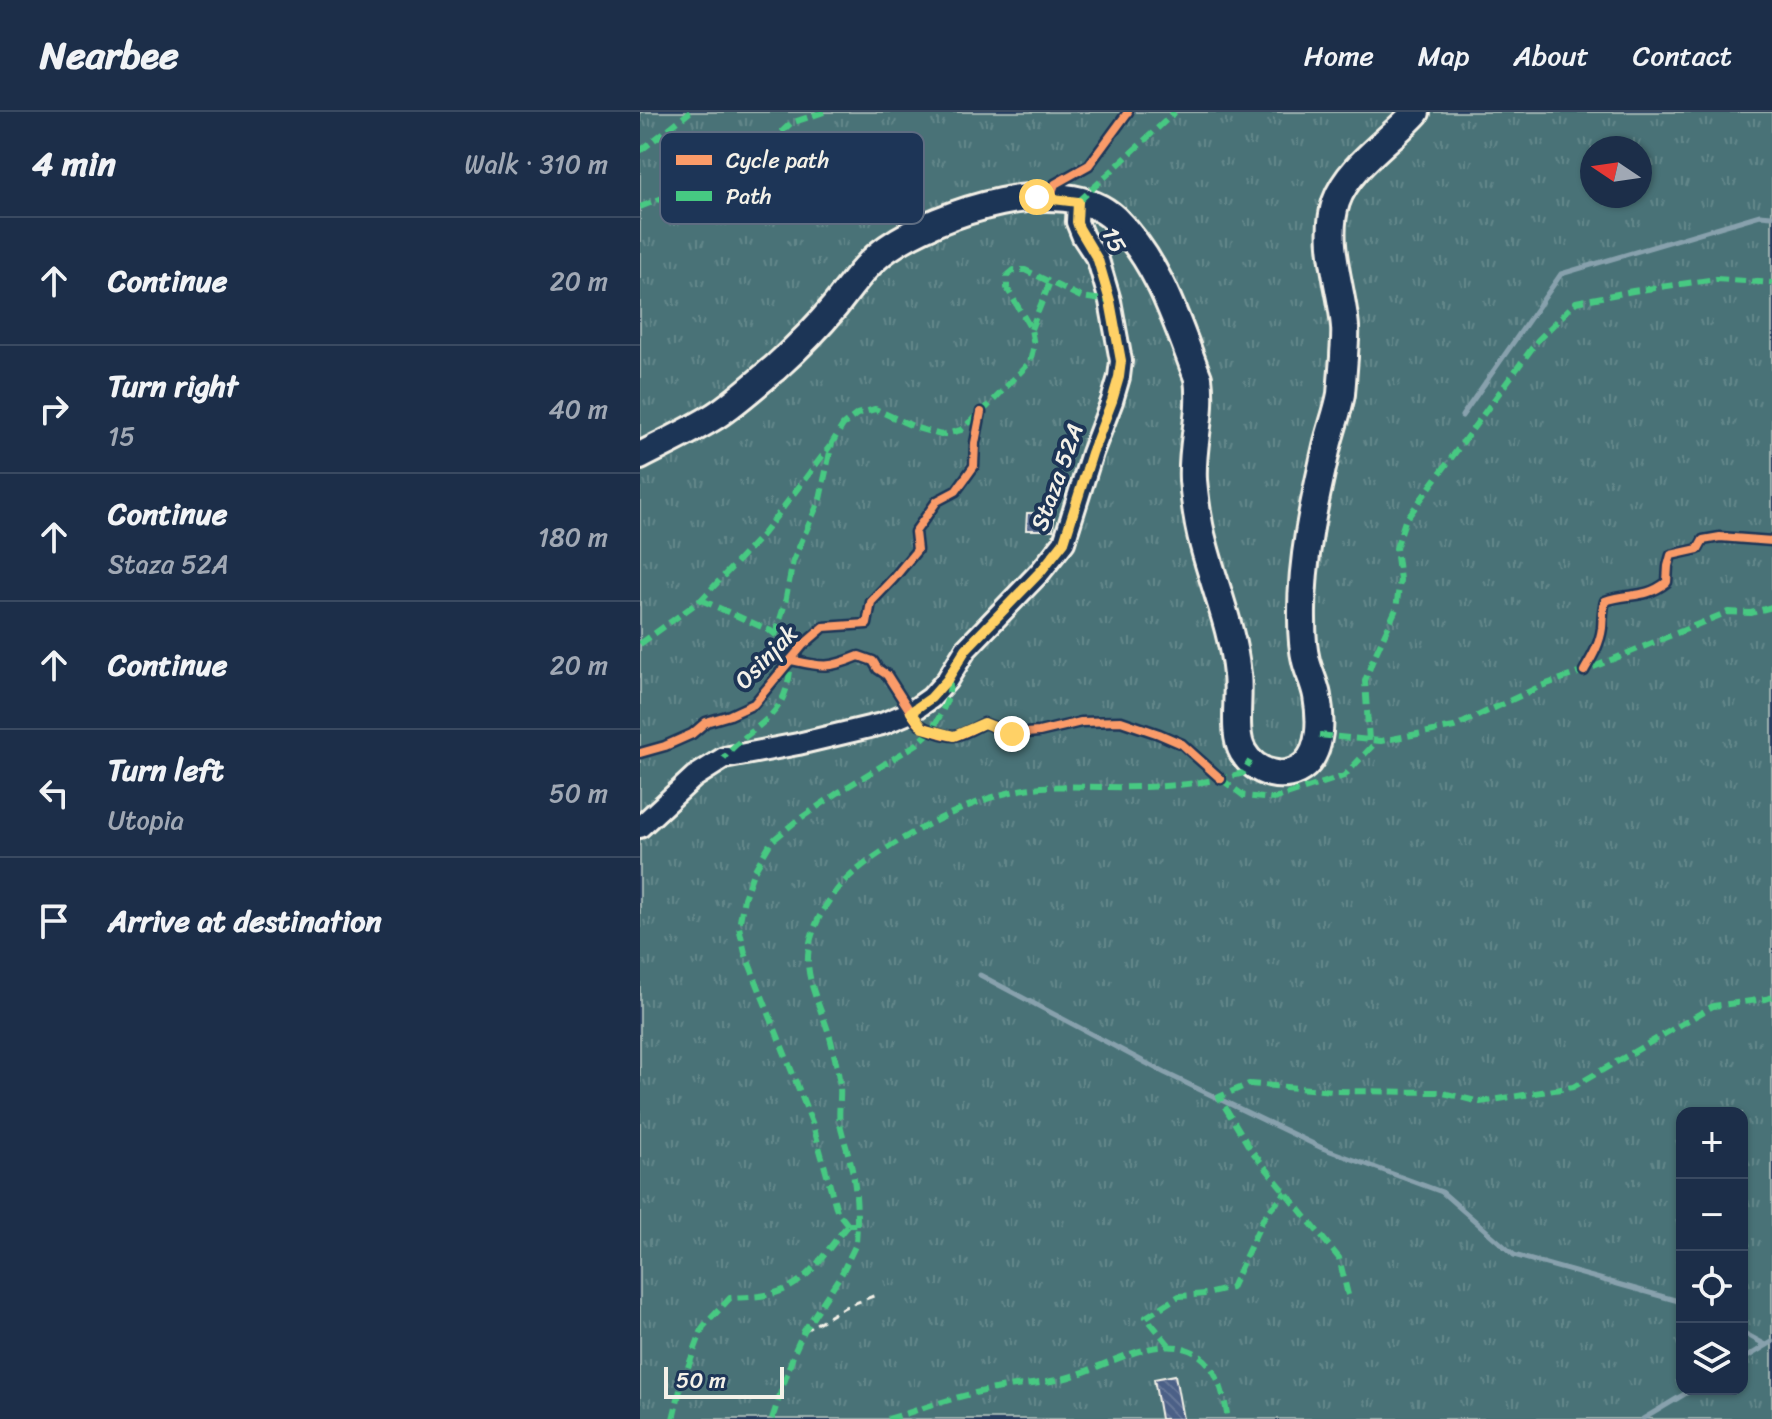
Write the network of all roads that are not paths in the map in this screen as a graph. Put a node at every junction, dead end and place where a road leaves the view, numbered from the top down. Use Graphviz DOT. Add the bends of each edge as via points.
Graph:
graph roads {
  1 [pos="1416,112"];
  2 [pos="1078,202"];
  3 [pos="1110,301"];
  4 [pos="640,456"];
  5 [pos="640,827"];
  1 -- 2 [label="main road" via="1346,181 1335,203 1333,263 1346,329 1341,395 1305,554 1302,621 1319,735 1310,759 1294,771 1263,771 1240,748 1238,675 1196,503 1192,452 1199,422 1198,378 1147,259 1115,220"];
  2 -- 3 [label="lane, 15" via="1077,222 1098,260"];
  2 -- 4 [label="main road" via="1007,200 936,221 888,248 776,367 716,415"];
  3 -- 5 [label="lane, Staza 52A" via="1119,377 1064,542 966,649 931,698 882,724 724,758 694,777"];
}
